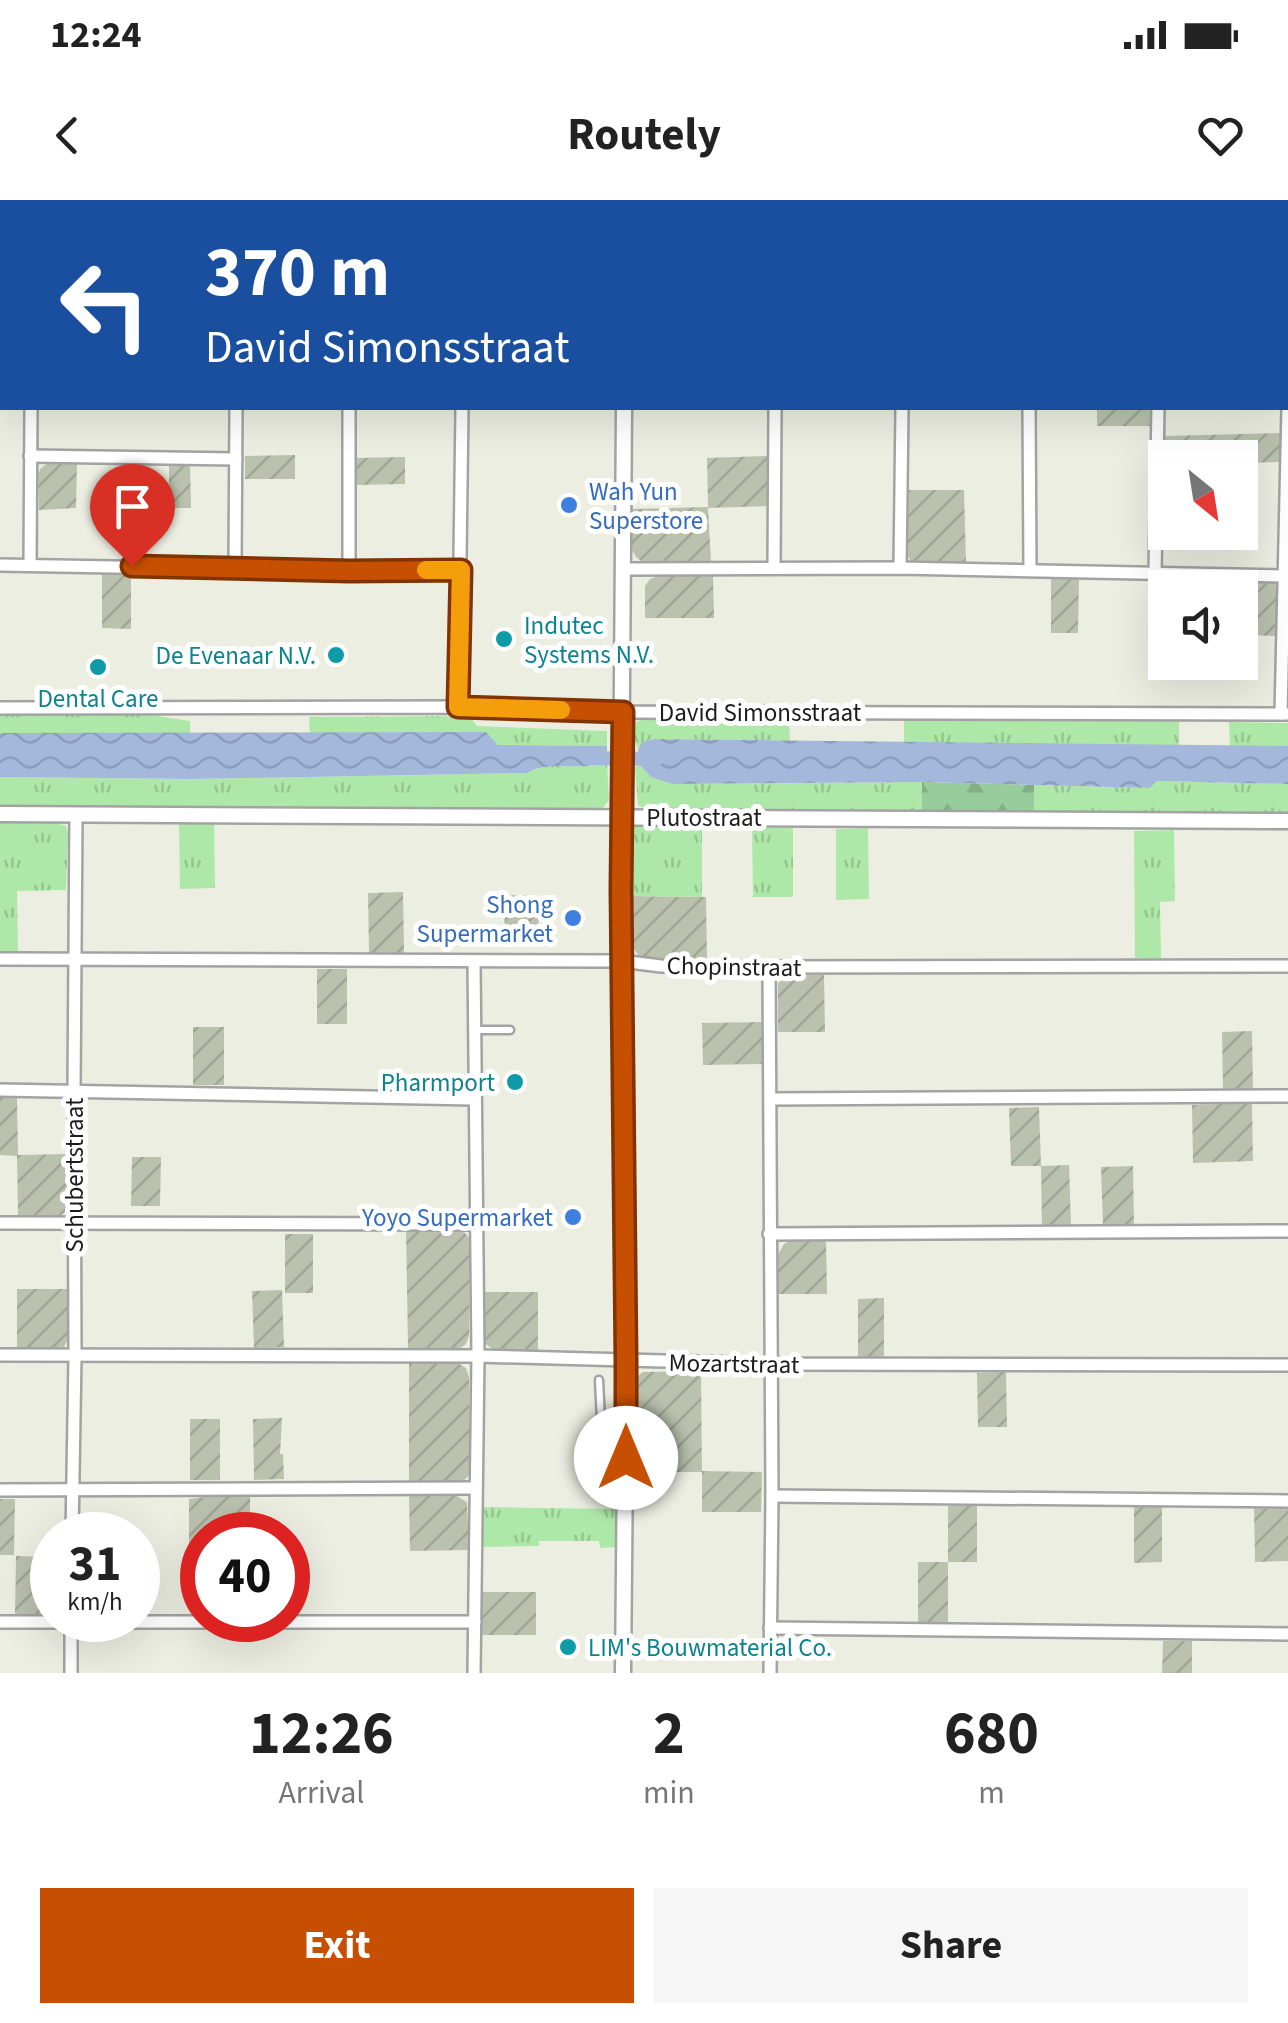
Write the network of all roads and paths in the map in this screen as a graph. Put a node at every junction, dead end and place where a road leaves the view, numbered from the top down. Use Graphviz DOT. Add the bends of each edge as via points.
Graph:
graph roads {
  1 [pos="31,410"];
  2 [pos="236,410"];
  3 [pos="348,410"];
  4 [pos="462,410"];
  5 [pos="624,410"];
  6 [pos="774,410"];
  7 [pos="902,410"];
  8 [pos="1030,410"];
  9 [pos="1158,410"];
  10 [pos="1288,410"];
  11 [pos="30,456"];
  12 [pos="236,459"];
  13 [pos="0,565"];
  14 [pos="30,565"];
  15 [pos="235,568"];
  16 [pos="774,568"];
  17 [pos="900,568"];
  18 [pos="461,570"];
  19 [pos="624,570"];
  20 [pos="1030,570"];
  21 [pos="1155,570"];
  22 [pos="349,571"];
  23 [pos="1148,572"];
  24 [pos="1258,575"];
  25 [pos="1285,576"];
  26 [pos="458,707"];
  27 [pos="0,708"];
  28 [pos="1284,714"];
  29 [pos="623,719"];
  30 [pos="0,814"];
  31 [pos="76,814"];
  32 [pos="620,817"];
  33 [pos="1288,820"];
  34 [pos="0,959"];
  35 [pos="74,960"];
  36 [pos="621,961"];
  37 [pos="474,962"];
  38 [pos="1288,966"];
  39 [pos="769,967"];
  40 [pos="474,1030"];
  41 [pos="510,1030"];
  42 [pos="0,1090"];
  43 [pos="74,1090"];
  44 [pos="1288,1096"];
  45 [pos="474,1098"];
  46 [pos="770,1099"];
  47 [pos="0,1223"];
  48 [pos="75,1224"];
  49 [pos="476,1224"];
  50 [pos="1288,1231"];
  51 [pos="769,1234"];
  52 [pos="0,1355"];
  53 [pos="75,1356"];
  54 [pos="478,1356"];
  55 [pos="626,1360"];
  56 [pos="770,1364"];
  57 [pos="1288,1366"];
  58 [pos="599,1380"];
  59 [pos="626,1422"];
  60 [pos="475,1488"];
  61 [pos="0,1490"];
  62 [pos="72,1492"];
  63 [pos="772,1496"];
  64 [pos="1288,1501"];
  65 [pos="72,1512"];
  66 [pos="0,1622"];
  67 [pos="30,1622"];
  68 [pos="160,1622"];
  69 [pos="475,1622"];
  70 [pos="770,1628"];
  71 [pos="1288,1634"];
  72 [pos="71,1642"];
  73 [pos="70,1673"];
  74 [pos="474,1673"];
  75 [pos="624,1673"];
  76 [pos="770,1673"];
  1 -- 11 [label="street"];
  2 -- 12 [label="street"];
  3 -- 22 [label="street"];
  4 -- 18 [label="street"];
  5 -- 19 [label="street"];
  6 -- 16 [label="street"];
  7 -- 17 [label="street"];
  8 -- 20 [label="street"];
  9 -- 21 [label="street"];
  10 -- 25 [label="street"];
  11 -- 12 [label="street"];
  11 -- 14 [label="street"];
  12 -- 15 [label="street"];
  13 -- 14 [label="street"];
  14 -- 15 [label="street"];
  15 -- 22 [label="street"];
  16 -- 17 [label="street"];
  16 -- 19 [label="street"];
  17 -- 20 [label="street"];
  18 -- 22 [label="street"];
  18 -- 26 [label="street"];
  19 -- 29 [label="street"];
  20 -- 23 [label="street"];
  24 -- 25 [label="street"];
  25 -- 28 [label="street"];
  26 -- 27 [label="street, David Simonsstraat"];
  26 -- 29 [label="street, David Simonsstraat"];
  28 -- 29 [label="street, David Simonsstraat"];
  29 -- 32 [label="street"];
  30 -- 31 [label="street, Plutostraat"];
  31 -- 32 [label="street, Plutostraat"];
  31 -- 35 [label="street, Schubertstraat"];
  32 -- 33 [label="street, Plutostraat"];
  32 -- 36 [label="street"];
  34 -- 35 [label="street, Chopinstraat"];
  35 -- 37 [label="street, Chopinstraat"];
  35 -- 43 [label="street, Schubertstraat"];
  36 -- 37 [label="street, Chopinstraat"];
  36 -- 39 [label="street, Chopinstraat"];
  36 -- 55 [label="street"];
  37 -- 40 [label="street"];
  38 -- 39 [label="street, Chopinstraat"];
  39 -- 46 [label="street"];
  40 -- 41 [label="lane"];
  40 -- 45 [label="street"];
  42 -- 43 [label="street"];
  43 -- 45 [label="street"];
  43 -- 48 [label="street, Schubertstraat"];
  44 -- 46 [label="street"];
  45 -- 49 [label="street"];
  46 -- 51 [label="street"];
  47 -- 48 [label="street"];
  48 -- 49 [label="street"];
  48 -- 53 [label="street, Schubertstraat"];
  49 -- 54 [label="street"];
  50 -- 51 [label="street"];
  51 -- 56 [label="street"];
  52 -- 53 [label="street, Mozartstraat"];
  53 -- 54 [label="street, Mozartstraat"];
  53 -- 62 [label="street, Schubertstraat"];
  54 -- 55 [label="street, Mozartstraat"];
  54 -- 60 [label="street"];
  55 -- 56 [label="street, Mozartstraat"];
  55 -- 59 [label="street"];
  56 -- 57 [label="street, Mozartstraat"];
  56 -- 63 [label="street"];
  58 -- 59 [label="lane" via="601,1420"];
  59 -- 75 [label="street"];
  60 -- 62 [label="street"];
  60 -- 69 [label="street"];
  61 -- 62 [label="street"];
  62 -- 65 [label="street, Schubertstraat"];
  63 -- 64 [label="street"];
  63 -- 70 [label="street"];
  66 -- 67 [label="street"];
  68 -- 69 [label="street"];
  69 -- 74 [label="street"];
  70 -- 71 [label="street"];
  70 -- 76 [label="street"];
  72 -- 73 [label="street"];
}
